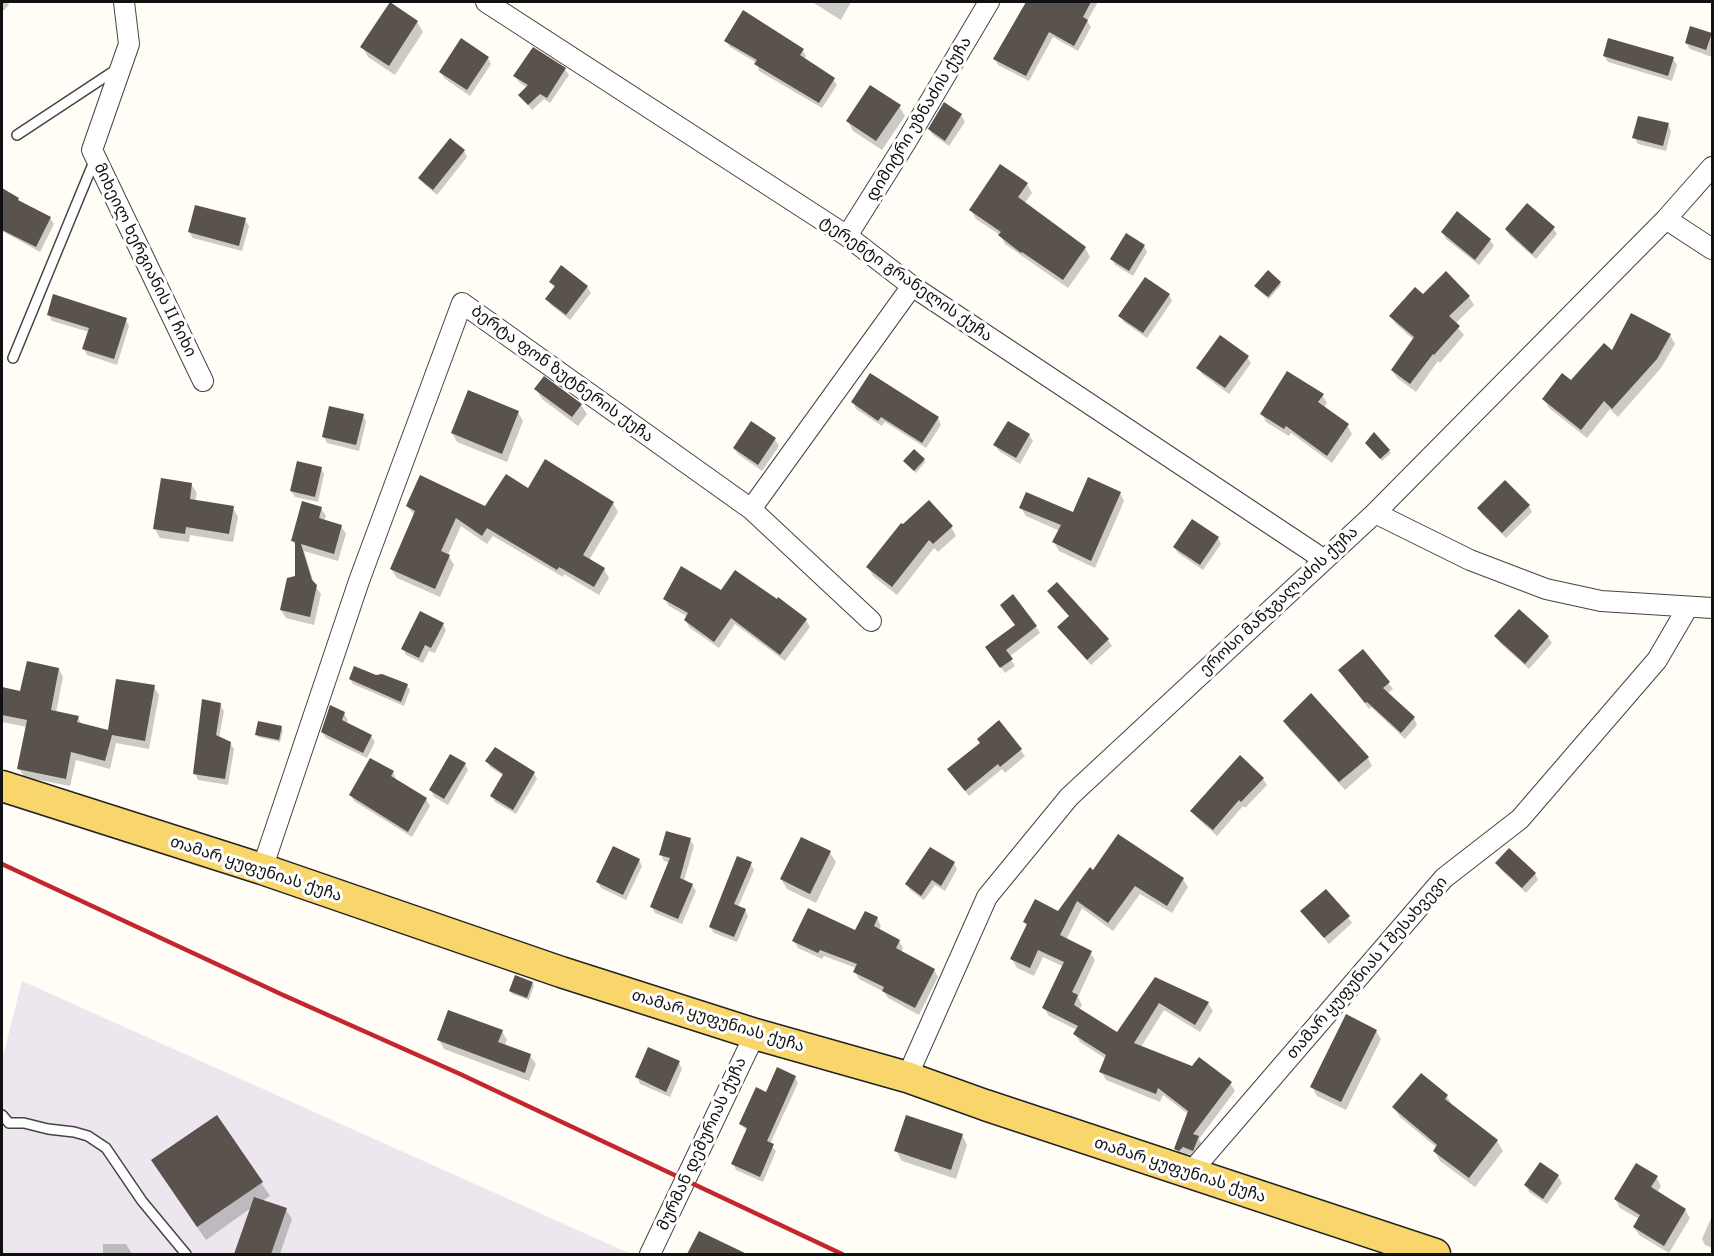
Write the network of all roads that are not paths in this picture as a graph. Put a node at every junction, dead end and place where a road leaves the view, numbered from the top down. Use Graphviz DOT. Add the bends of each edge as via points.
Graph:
graph roads {
  1 [pos="124,2"];
  2 [pos="486,2"];
  3 [pos="989,2"];
  4 [pos="121,66"];
  5 [pos="16,135"];
  6 [pos="95,159"];
  7 [pos="1713,167"];
  8 [pos="1666,219"];
  9 [pos="847,236"];
  10 [pos="1713,249"];
  11 [pos="912,286"];
  12 [pos="13,358"];
  13 [pos="203,381"];
  14 [pos="751,509"];
  15 [pos="1375,513"];
  16 [pos="1323,560"];
  17 [pos="1688,607"];
  18 [pos="1713,608"];
  19 [pos="871,621"];
  20 [pos="2,786"];
  21 [pos="262,870"];
  22 [pos="755,1034"];
  23 [pos="907,1077"];
  24 [pos="2,1115"];
  25 [pos="1190,1173"];
  26 [pos="186,1254"];
  27 [pos="650,1254"];
  28 [pos="1435,1254"];
  1 -- 4 [label="street, მიხეილ ხერგიანის II ჩიხი" via="129,44"];
  2 -- 9 [label="street, ტერენტი გრანელის ქუჩა"];
  3 -- 9 [label="street, დიმიტრი უზნაძის ქუჩა"];
  4 -- 5 [label="lane"];
  4 -- 6 [label="street, მიხეილ ხერგიანის II ჩიხი" via="92,150"];
  6 -- 12 [label="lane"];
  6 -- 13 [label="street, მიხეილ ხერგიანის II ჩიხი"];
  7 -- 8 [label="street, ეროსი მანჯგალაძის ქუჩა"];
  8 -- 10 [label="street"];
  8 -- 15 [label="street, ეროსი მანჯგალაძის ქუჩა"];
  9 -- 11 [label="street, ტერენტი გრანელის ქუჩა"];
  11 -- 14 [label="street"];
  11 -- 16 [label="street, ტერენტი გრანელის ქუჩა"];
  14 -- 19 [label="street"];
  14 -- 21 [label="street, ბერტა ფონ ზუტნერის ქუჩა" via="462,303 359,581"];
  15 -- 16 [label="street, ეროსი მანჯგალაძის ქუჩა"];
  15 -- 17 [label="street" via="1470,560 1546,589 1601,601"];
  16 -- 23 [label="street, ეროსი მანჯგალაძის ქუჩა" via="1069,797 987,897"];
  17 -- 18 [label="street"];
  17 -- 25 [label="street, თამარ ყუფუნიას I შესახვევი" via="1657,660 1551,785 1520,819 1444,878"];
  20 -- 21 [label="main road, თამარ ყუფუნიას ქუჩა"];
  21 -- 22 [label="main road, თამარ ყუფუნიას ქუჩა"];
  22 -- 23 [label="main road, თამარ ყუფუნიას ქუჩა"];
  22 -- 27 [label="street, მურმან დემურიას ქუჩა"];
  23 -- 25 [label="main road, თამარ ყუფუნიას ქუჩა"];
  24 -- 26 [label="lane" via="9,1123 88,1136 106,1148"];
  25 -- 28 [label="main road, თამარ ყუფუნიას ქუჩა"];
}
